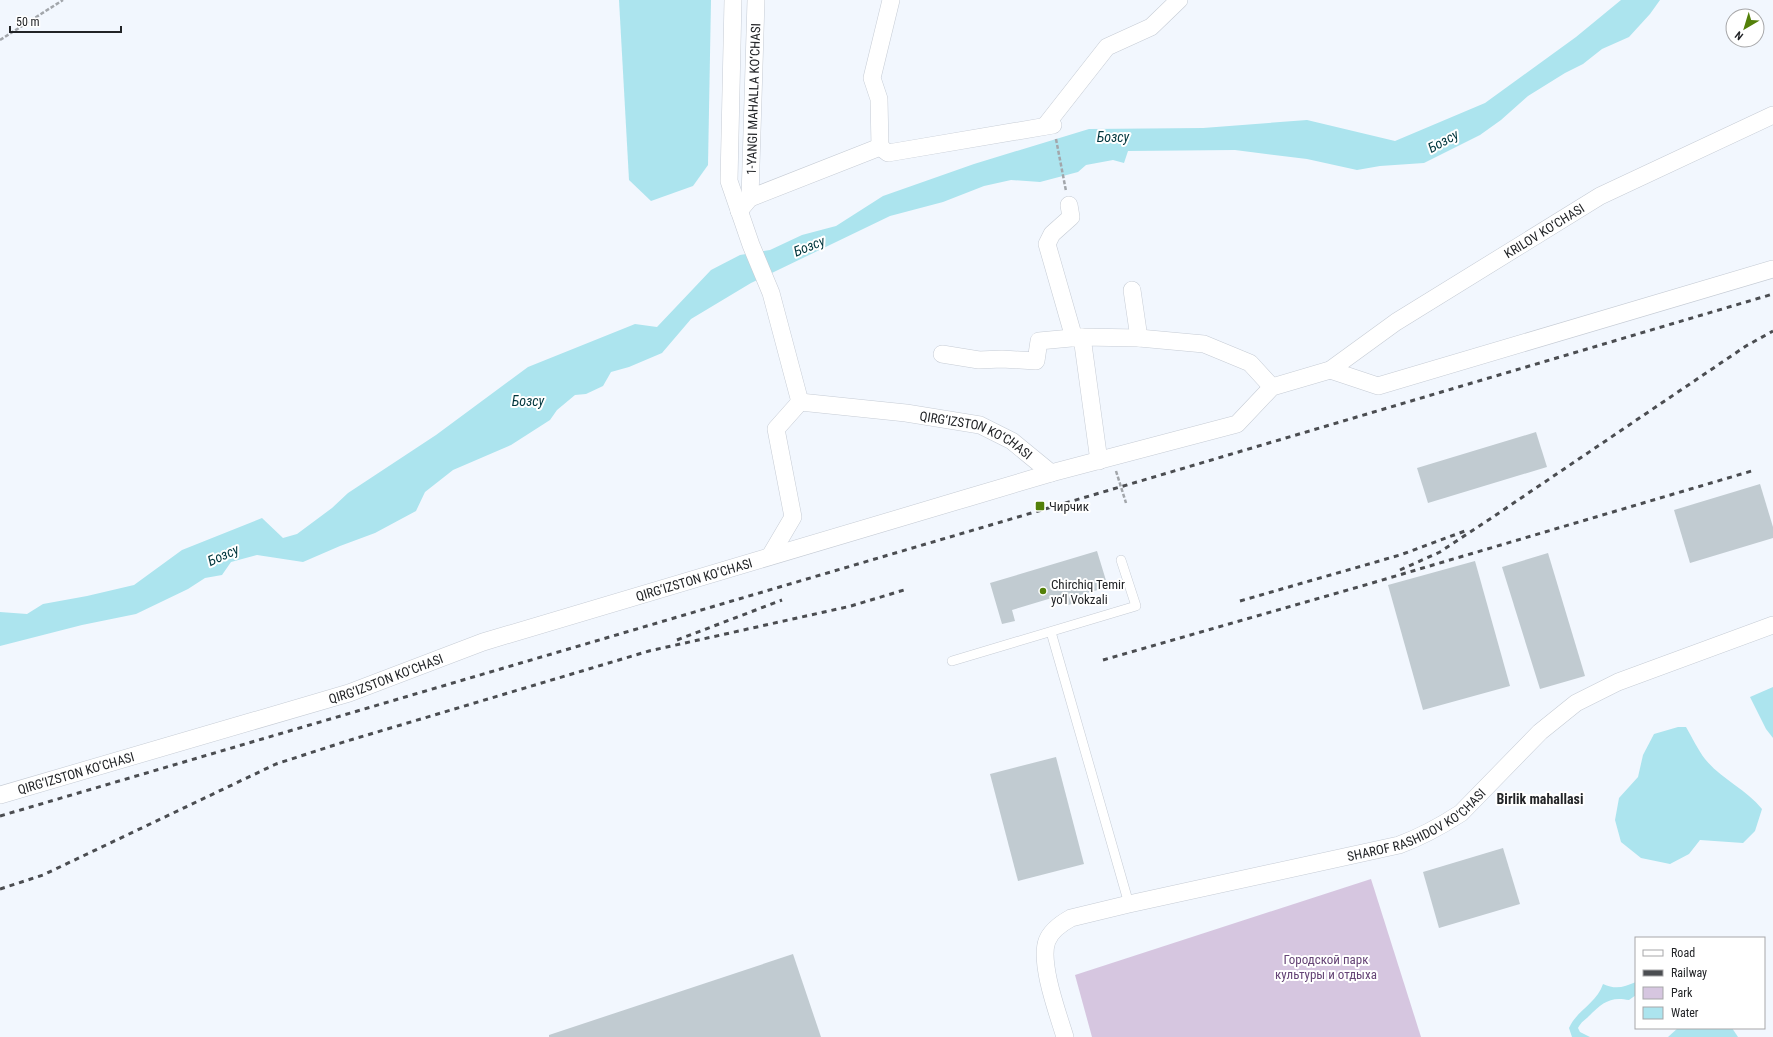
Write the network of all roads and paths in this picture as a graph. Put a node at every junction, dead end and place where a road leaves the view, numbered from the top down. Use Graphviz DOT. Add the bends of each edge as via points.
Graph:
graph roads {
  1 [pos="63,0"];
  2 [pos="733,0"];
  3 [pos="756,0"];
  4 [pos="891,0"];
  5 [pos="1179,0"];
  6 [pos="0,40"];
  7 [pos="1773,115"];
  8 [pos="1049,126"];
  9 [pos="880,147"];
  10 [pos="750,198"];
  11 [pos="1069,205"];
  12 [pos="739,211"];
  13 [pos="1773,269"];
  14 [pos="1132,290"];
  15 [pos="1078,338"];
  16 [pos="1139,338"];
  17 [pos="942,354"];
  18 [pos="1330,370"];
  19 [pos="1272,386"];
  20 [pos="800,402"];
  21 [pos="1106,459"];
  22 [pos="1051,473"];
  23 [pos="1126,503"];
  24 [pos="770,556"];
  25 [pos="1121,560"];
  26 [pos="1773,625"];
  27 [pos="1051,632"];
  28 [pos="952,661"];
  29 [pos="0,795"];
  30 [pos="1129,904"];
  31 [pos="1065,1037"];
  1 -- 6 [label="path"];
  2 -- 12 [label="street" via="729,181"];
  3 -- 10 [label="street, 1-YANGI MAHALLA KO‘CHASI"];
  4 -- 9 [label="street" via="872,78 879,100"];
  5 -- 8 [label="street" via="1151,27 1107,47"];
  7 -- 18 [label="street, KRILOV KO‘CHASI" via="1600,196 1396,322"];
  8 -- 9 [label="street" via="888,153"];
  8 -- 11 [label="path"];
  9 -- 10 [label="street, 1-YANGI MAHALLA KO‘CHASI"];
  10 -- 12 [label="street, 1-YANGI MAHALLA KO‘CHASI"];
  11 -- 15 [label="street" via="1071,217 1052,234 1047,244"];
  12 -- 20 [label="street" via="771,292"];
  13 -- 18 [label="street" via="1378,386"];
  14 -- 16 [label="street"];
  15 -- 16 [label="street"];
  15 -- 17 [label="street" via="1040,341 1036,361 979,360"];
  15 -- 21 [label="street"];
  16 -- 19 [label="street" via="1204,344 1250,363"];
  18 -- 19 [label="street"];
  19 -- 21 [label="street, QIRG‘IZSTON KO‘CHASI" via="1237,424"];
  20 -- 22 [label="street, QIRG‘IZSTON KO‘CHASI" via="906,413 980,425 1012,441"];
  20 -- 24 [label="street, QIRG‘IZSTON KO‘CHASI" via="776,429 793,517"];
  21 -- 22 [label="street, QIRG‘IZSTON KO‘CHASI"];
  21 -- 23 [label="path"];
  22 -- 24 [label="street, QIRG‘IZSTON KO‘CHASI"];
  24 -- 29 [label="street, QIRG‘IZSTON KO‘CHASI" via="483,642 349,693"];
  25 -- 27 [label="lane" via="1136,606"];
  26 -- 30 [label="street, SHAROF RASHIDOV KO'CHASI" via="1618,682 1576,703 1540,732 1461,813 1415,839 1399,845"];
  27 -- 28 [label="lane"];
  27 -- 30 [label="lane"];
  30 -- 31 [label="street, SHAROF RASHIDOV KO'CHASI" via="1071,918 1057,927 1047,941 1045,962"];
}
